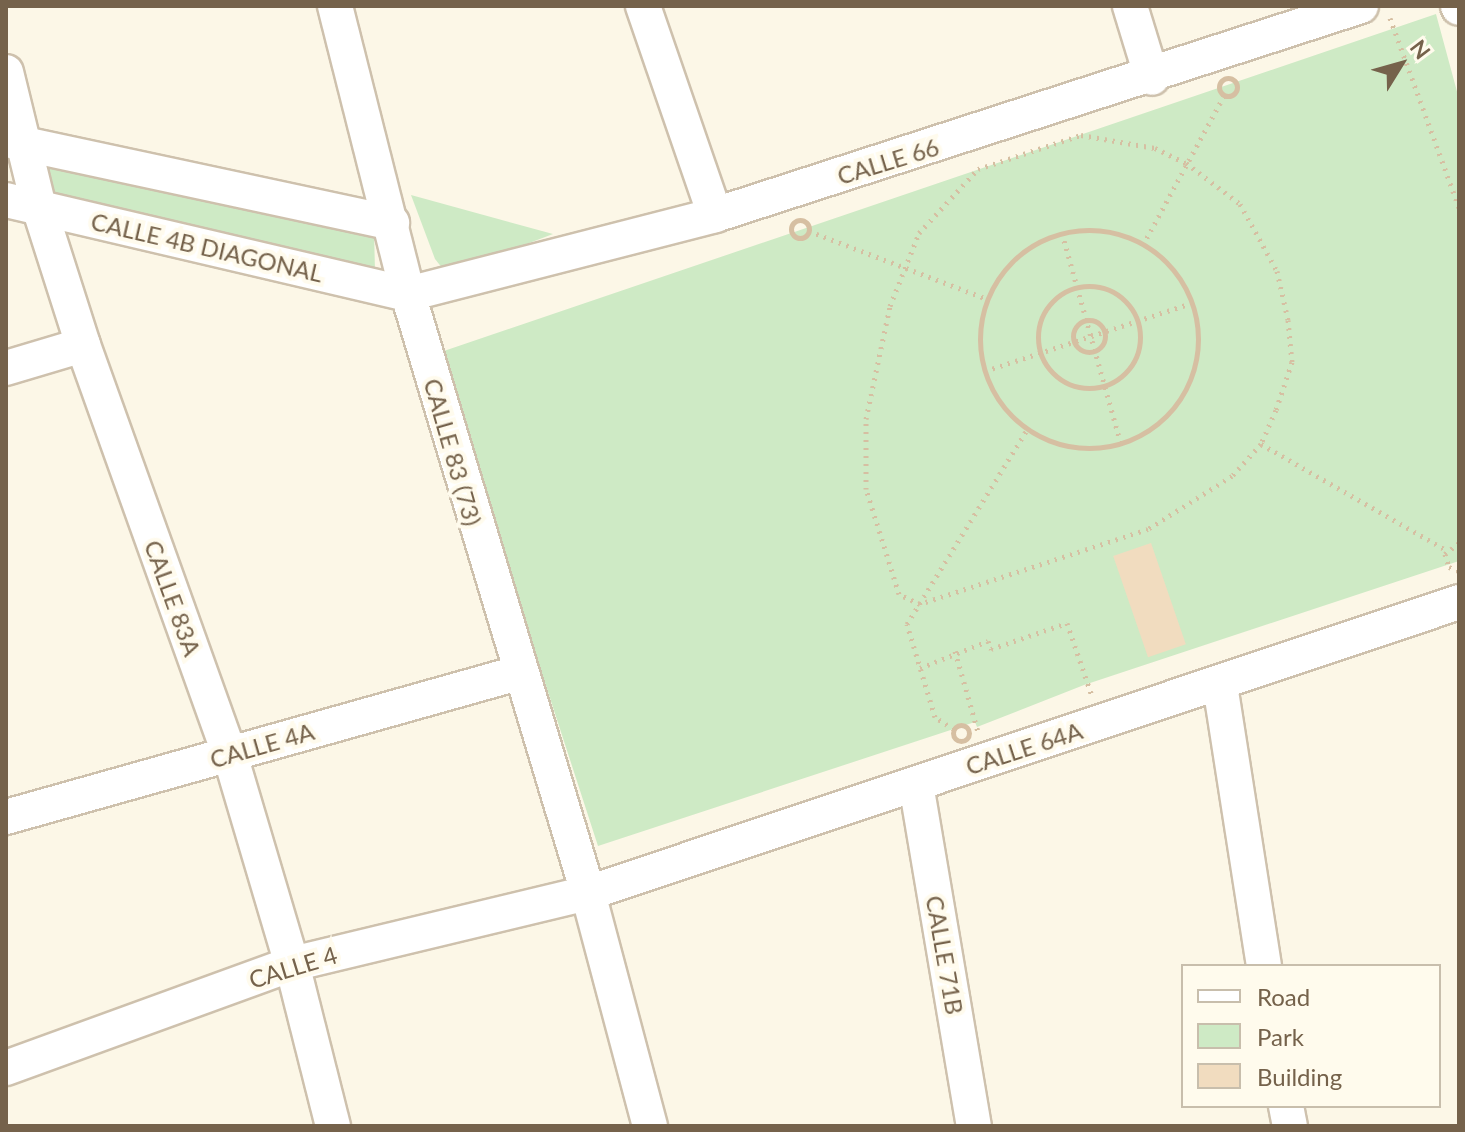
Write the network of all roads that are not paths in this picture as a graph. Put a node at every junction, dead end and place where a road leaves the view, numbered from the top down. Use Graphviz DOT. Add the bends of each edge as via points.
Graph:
graph roads {
  1 [pos="335,6"];
  2 [pos="643,6"];
  3 [pos="1130,6"];
  4 [pos="1376,12"];
  5 [pos="6,72"];
  6 [pos="1152,78"];
  7 [pos="14,141"];
  8 [pos="6,200"];
  9 [pos="39,207"];
  10 [pos="715,215"];
  11 [pos="392,223"];
  12 [pos="408,294"];
  13 [pos="83,345"];
  14 [pos="6,368"];
  15 [pos="1459,602"];
  16 [pos="518,673"];
  17 [pos="1220,685"];
  18 [pos="230,755"];
  19 [pos="916,784"];
  20 [pos="6,817"];
  21 [pos="588,893"];
  22 [pos="292,964"];
  23 [pos="1264,964"];
  24 [pos="6,1068"];
  25 [pos="333,1126"];
  26 [pos="650,1126"];
  27 [pos="974,1126"];
  1 -- 11 [label="street, CALLE 83 (73)"];
  2 -- 10 [label="street"];
  3 -- 6 [label="street"];
  4 -- 6 [label="street, CALLE 66"];
  5 -- 7 [label="street, CALLE 83A"];
  6 -- 10 [label="street, CALLE 66"];
  7 -- 9 [label="street, CALLE 83A"];
  7 -- 11 [label="street"];
  8 -- 9 [label="street, CALLE 4B DIAGONAL"];
  9 -- 12 [label="street, CALLE 4B DIAGONAL"];
  9 -- 13 [label="street, CALLE 83A"];
  10 -- 12 [label="street, CALLE 66"];
  11 -- 12 [label="street, CALLE 83 (73)"];
  12 -- 16 [label="street, CALLE 83 (73)"];
  13 -- 14 [label="street"];
  13 -- 18 [label="street, CALLE 83A"];
  15 -- 17 [label="street, CALLE 64A"];
  16 -- 18 [label="street, CALLE 4A"];
  16 -- 21 [label="street, CALLE 83 (73)"];
  17 -- 19 [label="street, CALLE 64A"];
  17 -- 23 [label="street"];
  18 -- 20 [label="street, CALLE 4A"];
  18 -- 22 [label="street, CALLE 83A"];
  19 -- 21 [label="street, CALLE 64A"];
  19 -- 27 [label="street, CALLE 71B"];
  21 -- 22 [label="street, CALLE 4"];
  21 -- 26 [label="street, CALLE 83 (73)"];
  22 -- 24 [label="street, CALLE 4"];
  22 -- 25 [label="street, CALLE 83A"];
}
